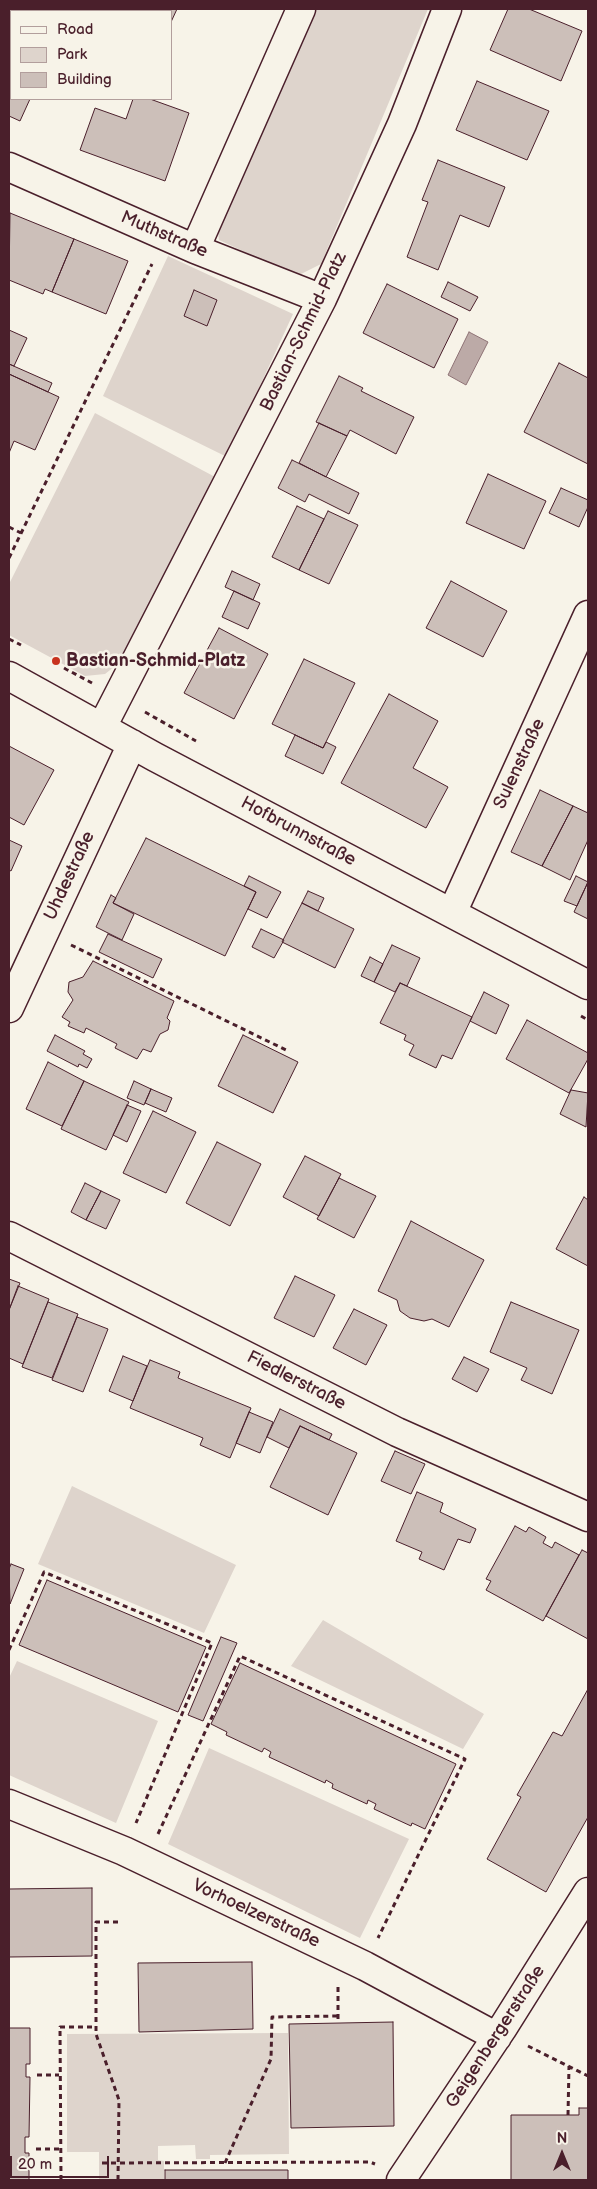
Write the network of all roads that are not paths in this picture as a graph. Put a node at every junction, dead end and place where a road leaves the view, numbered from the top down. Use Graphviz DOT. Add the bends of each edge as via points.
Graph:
graph roads {
  1 [pos="301,9"];
  2 [pos="447,9"];
  3 [pos="9,167"];
  4 [pos="195,249"];
  5 [pos="322,299"];
  6 [pos="588,615"];
  7 [pos="9,676"];
  8 [pos="102,727"];
  9 [pos="132,744"];
  10 [pos="452,913"];
  11 [pos="588,985"];
  12 [pos="9,1008"];
  13 [pos="9,1236"];
  14 [pos="588,1517"];
  15 [pos="9,1804"];
  16 [pos="588,1892"];
  17 [pos="499,2033"];
  18 [pos="402,2179"];
  1 -- 4 [label="street"];
  2 -- 5 [label="street, Bastian-Schmid-Platz" via="402,124"];
  3 -- 4 [label="street, Muthstraße"];
  4 -- 5 [label="street, Muthstraße"];
  5 -- 8 [label="street, Bastian-Schmid-Platz"];
  6 -- 10 [label="street, Sulenstraße"];
  7 -- 8 [label="street, Hofbrunnstraße"];
  8 -- 9 [label="street, Hofbrunnstraße"];
  9 -- 10 [label="street, Hofbrunnstraße"];
  9 -- 12 [label="street, Uhdestraße"];
  10 -- 11 [label="street, Hofbrunnstraße"];
  13 -- 14 [label="street, Fiedlerstraße" via="397,1432"];
  15 -- 17 [label="street, Vorhoelzerstraße" via="135,1856"];
  16 -- 17 [label="street, Geigenbergerstraße"];
  17 -- 18 [label="street, Geigenbergerstraße"];
}
